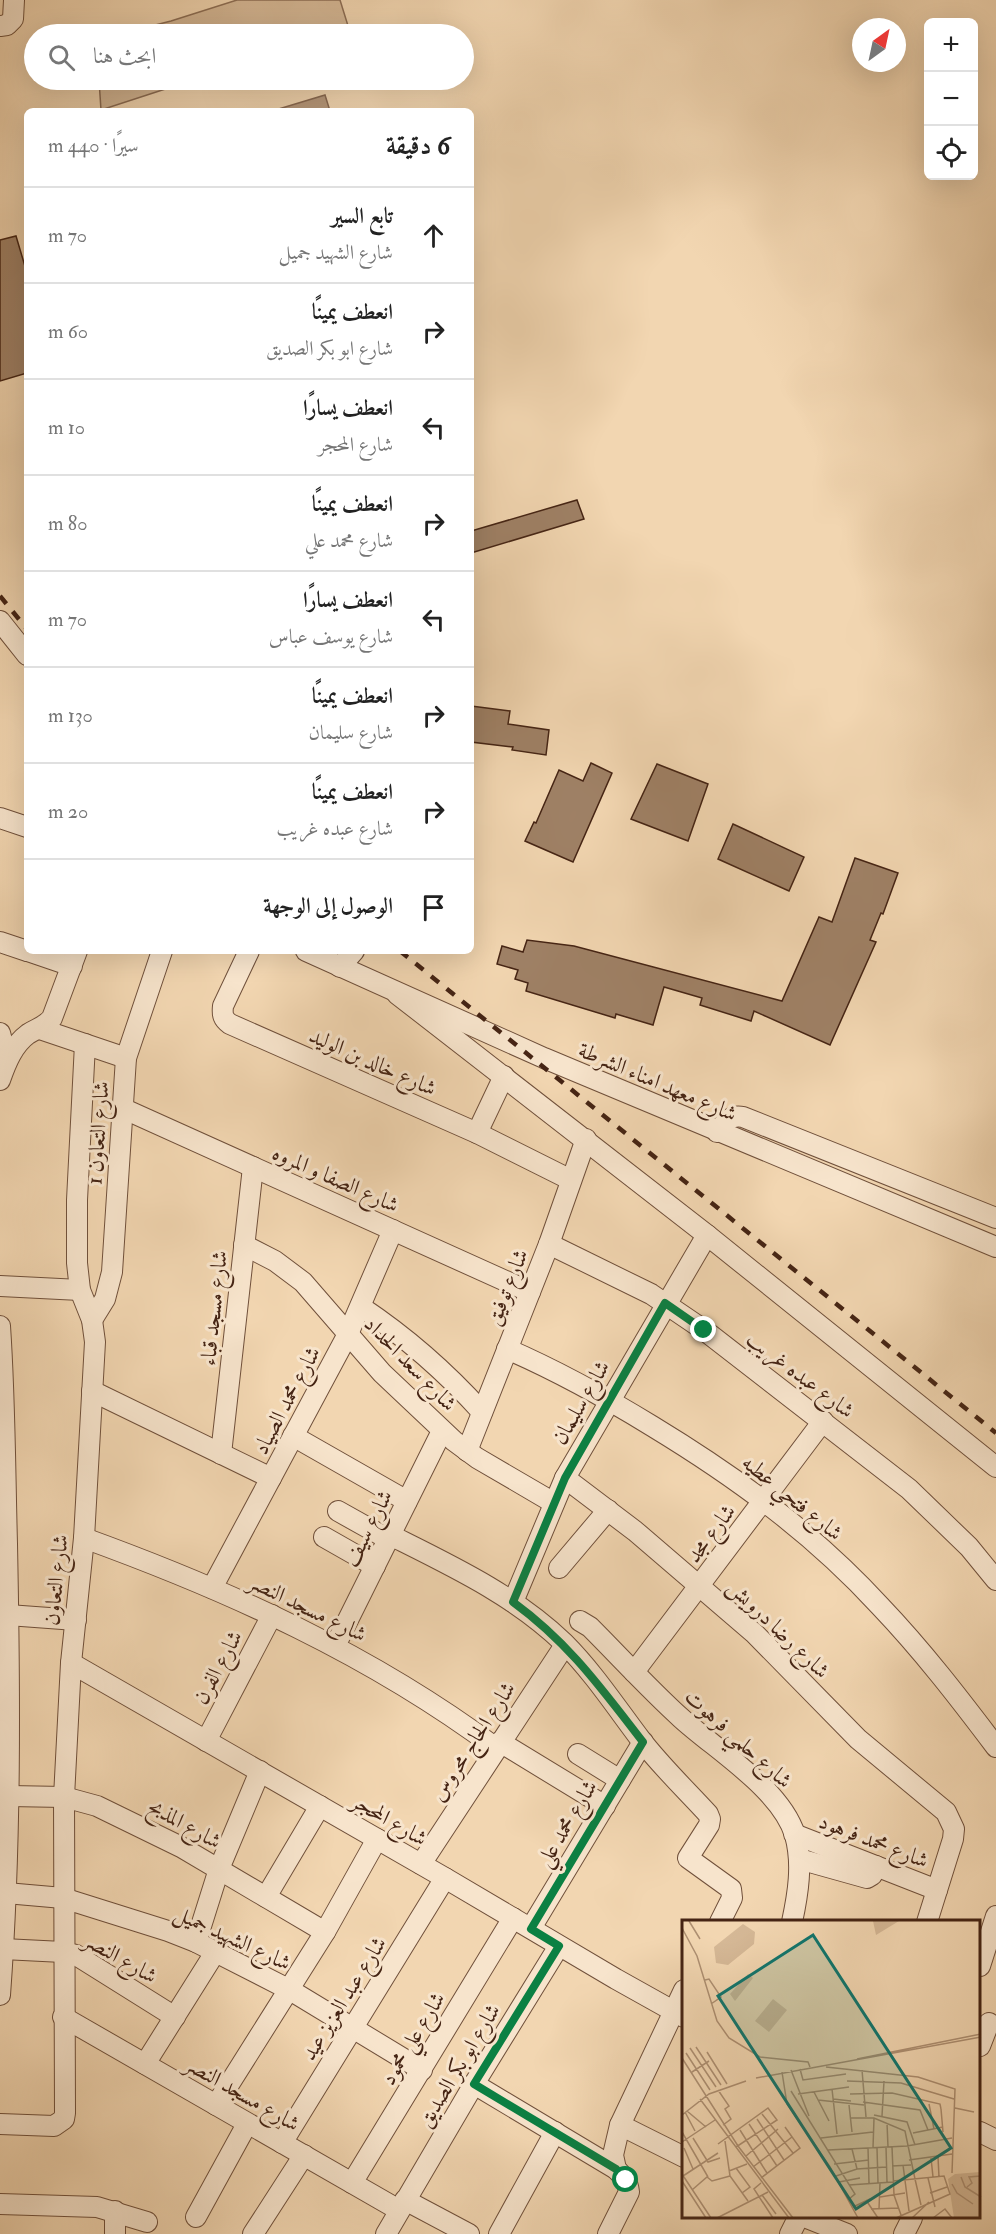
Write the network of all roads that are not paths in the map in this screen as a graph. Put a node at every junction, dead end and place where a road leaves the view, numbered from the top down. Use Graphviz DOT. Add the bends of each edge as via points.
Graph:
graph roads {
  1 [pos="14,0"];
  2 [pos="0,26"];
  3 [pos="0,621"];
  4 [pos="24,651"];
  5 [pos="0,818"];
  6 [pos="24,826"];
  7 [pos="0,942"];
  8 [pos="24,950"];
  9 [pos="47,954"];
  10 [pos="161,954"];
  11 [pos="248,954"];
  12 [pos="312,954"];
  13 [pos="351,954"];
  14 [pos="74,958"];
  15 [pos="340,967"];
  16 [pos="397,994"];
  17 [pos="40,1029"];
  18 [pos="0,1033"];
  19 [pos="85,1044"];
  20 [pos="126,1058"];
  21 [pos="7,1060"];
  22 [pos="504,1076"];
  23 [pos="0,1080"];
  24 [pos="122,1108"];
  25 [pos="717,1132"];
  26 [pos="477,1134"];
  27 [pos="586,1139"];
  28 [pos="253,1167"];
  29 [pos="571,1180"];
  30 [pos="996,1218"];
  31 [pos="393,1230"];
  32 [pos="707,1235"];
  33 [pos="549,1244"];
  34 [pos="244,1245"];
  35 [pos="996,1247"];
  36 [pos="0,1286"];
  37 [pos="80,1290"];
  38 [pos="530,1292"];
  39 [pos="665,1303"];
  40 [pos="361,1307"];
  41 [pos="92,1320"];
  42 [pos="0,1326"];
  43 [pos="348,1334"];
  44 [pos="507,1349"];
  45 [pos="92,1391"];
  46 [pos="610,1399"];
  47 [pos="482,1412"];
  48 [pos="823,1420"];
  49 [pos="442,1431"];
  50 [pos="293,1436"];
  51 [pos="466,1451"];
  52 [pos="221,1454"];
  53 [pos="996,1467"];
  54 [pos="271,1478"];
  55 [pos="565,1478"];
  56 [pos="764,1500"];
  57 [pos="407,1501"];
  58 [pos="554,1503"];
  59 [pos="608,1510"];
  60 [pos="339,1511"];
  61 [pos="324,1537"];
  62 [pos="389,1537"];
  63 [pos="84,1538"];
  64 [pos="375,1566"];
  65 [pos="559,1568"];
  66 [pos="996,1580"];
  67 [pos="700,1586"];
  68 [pos="212,1588"];
  69 [pos="513,1602"];
  70 [pos="8,1615"];
  71 [pos="272,1615"];
  72 [pos="75,1620"];
  73 [pos="580,1621"];
  74 [pos="565,1644"];
  75 [pos="335,1646"];
  76 [pos="71,1663"];
  77 [pos="634,1672"];
  78 [pos="206,1741"];
  79 [pos="643,1742"];
  80 [pos="498,1745"];
  81 [pos="996,1747"];
  82 [pos="578,1754"];
  83 [pos="260,1771"];
  84 [pos="620,1780"];
  85 [pos="9,1796"];
  86 [pos="64,1797"];
  87 [pos="320,1806"];
  88 [pos="604,1806"];
  89 [pos="794,1834"];
  90 [pos="376,1839"];
  91 [pos="799,1859"];
  92 [pos="421,1864"];
  93 [pos="876,1866"];
  94 [pos="219,1869"];
  95 [pos="445,1878"];
  96 [pos="937,1890"];
  97 [pos="6,1893"];
  98 [pos="266,1897"];
  99 [pos="63,1898"];
  100 [pos="513,1918"];
  101 [pos="721,1920"];
  102 [pos="792,1920"];
  103 [pos="928,1920"];
  104 [pos="994,1927"];
  105 [pos="531,1929"];
  106 [pos="325,1932"];
  107 [pos="196,1942"];
  108 [pos="559,1946"];
  109 [pos="3,1949"];
  110 [pos="216,1951"];
  111 [pos="63,1952"];
  112 [pos="981,1963"];
  113 [pos="290,1990"];
  114 [pos="0,1995"];
  115 [pos="682,1998"];
  116 [pos="678,2014"];
  117 [pos="63,2017"];
  118 [pos="175,2017"];
  119 [pos="988,2023"];
  120 [pos="352,2028"];
  121 [pos="981,2043"];
  122 [pos="145,2064"];
  123 [pos="422,2070"];
  124 [pos="474,2084"];
  125 [pos="216,2105"];
  126 [pos="0,2124"];
  127 [pos="247,2124"];
  128 [pos="620,2125"];
  129 [pos="555,2132"];
  130 [pos="981,2132"];
  131 [pos="996,2140"];
  132 [pos="282,2143"];
  133 [pos="304,2155"];
  134 [pos="682,2156"];
  135 [pos="616,2169"];
  136 [pos="352,2183"];
  137 [pos="0,2204"];
  138 [pos="402,2205"];
  139 [pos="115,2211"];
  140 [pos="196,2217"];
  141 [pos="797,2219"];
  142 [pos="812,2219"];
  143 [pos="911,2219"];
  144 [pos="147,2222"];
  145 [pos="439,2227"];
  146 [pos="115,2234"];
  147 [pos="253,2234"];
  148 [pos="386,2234"];
  149 [pos="469,2234"];
  150 [pos="499,2234"];
  151 [pos="608,2234"];
  152 [pos="790,2234"];
  153 [pos="847,2234"];
  154 [pos="904,2234"];
  1 -- 2 [label="street" via="13,19"];
  3 -- 4 [label="street"];
  5 -- 6 [label="street"];
  7 -- 8 [label="street"];
  9 -- 14 [label="street"];
  10 -- 20 [label="street, شارع التعاون 1"];
  11 -- 26 [label="street, شارع خالد بن الوليد" via="223,1006 224,1020"];
  12 -- 15 [label="street, شارع معهد امناء الشرطة"];
  13 -- 15 [label="street"];
  14 -- 17 [label="street" via="52,1018"];
  15 -- 16 [label="street, شارع معهد امناء الشرطة"];
  16 -- 22 [label="street"];
  16 -- 25 [label="street, شارع معهد امناء الشرطة"];
  17 -- 19 [label="street"];
  17 -- 21 [label="street" via="22,1038"];
  18 -- 21 [label="street"];
  19 -- 20 [label="street"];
  19 -- 37 [label="street, شارع التعاون" via="77,1200"];
  20 -- 24 [label="street, شارع التعاون 1"];
  21 -- 23 [label="street"];
  22 -- 26 [label="street"];
  22 -- 27 [label="street"];
  24 -- 28 [label="street, شارع الصفا و المروه"];
  24 -- 41 [label="street, شارع التعاون 1" via="112,1272 105,1299"];
  25 -- 30 [label="street" via="731,1117 743,1117"];
  25 -- 35 [label="street, شارع معهد امناء الشرطة"];
  26 -- 29 [label="street, شارع خالد بن الوليد"];
  27 -- 29 [label="street, شارع توفيق"];
  27 -- 32 [label="street"];
  28 -- 31 [label="street, شارع الصفا و المروه"];
  28 -- 34 [label="street, شارع مسجد قباء"];
  29 -- 33 [label="street, شارع توفيق"];
  31 -- 38 [label="street, شارع الصفا و المروه"];
  31 -- 40 [label="street, شارع محمد الصياد"];
  32 -- 39 [label="street, شارع سليمان"];
  32 -- 53 [label="street"];
  33 -- 38 [label="street, شارع توفيق"];
  33 -- 39 [label="street, شارع عبده غريب"];
  34 -- 43 [label="street, شارع سعد الحداد" via="296,1276"];
  34 -- 52 [label="street, شارع مسجد قباء"];
  36 -- 37 [label="street"];
  37 -- 41 [label="street, شارع التعاون"];
  38 -- 44 [label="street, شارع توفيق"];
  39 -- 46 [label="street, شارع سليمان"];
  39 -- 48 [label="street, شارع عبده غريب"];
  40 -- 43 [label="street, شارع محمد الصياد"];
  40 -- 47 [label="street" via="426,1354"];
  41 -- 45 [label="street, شارع التعاون"];
  42 -- 70 [label="street"];
  43 -- 49 [label="street, شارع سعد الحداد"];
  43 -- 50 [label="street, شارع محمد الصياد"];
  44 -- 46 [label="street, شارع فتحي عطيه"];
  44 -- 47 [label="street, شارع توفيق"];
  45 -- 52 [label="street"];
  45 -- 63 [label="street, شارع التعاون"];
  46 -- 55 [label="street, شارع سليمان"];
  46 -- 56 [label="street, شارع فتحي عطيه"];
  47 -- 51 [label="street, شارع توفيق"];
  48 -- 56 [label="street, شارع مجد"];
  48 -- 66 [label="street, شارع عبده غريب" via="940,1517"];
  49 -- 51 [label="street, شارع سعد الحداد"];
  49 -- 57 [label="street, شارع سيف"];
  50 -- 54 [label="street, شارع محمد الصياد"];
  50 -- 57 [label="street"];
  51 -- 58 [label="street, شارع سعد الحداد"];
  52 -- 54 [label="street"];
  54 -- 68 [label="street, شارع محمد الصياد"];
  55 -- 58 [label="street, شارع سليمان"];
  55 -- 59 [label="street, شارع رضا درويش"];
  56 -- 67 [label="street, شارع مجد"];
  56 -- 81 [label="street, شارع فتحي عطيه" via="879,1605 931,1663"];
  57 -- 62 [label="street, شارع سيف"];
  58 -- 69 [label="street, شارع سليمان"];
  59 -- 65 [label="street"];
  59 -- 67 [label="street, شارع رضا درويش"];
  60 -- 62 [label="street"];
  61 -- 64 [label="street"];
  62 -- 64 [label="street, شارع سيف"];
  62 -- 69 [label="street" via="470,1575"];
  63 -- 68 [label="street, شارع مسجد النصر"];
  63 -- 72 [label="street, شارع التعاون"];
  64 -- 75 [label="street, شارع سيف"];
  67 -- 77 [label="street, شارع مجد"];
  67 -- 96 [label="street, شارع رضا درويش" via="755,1634 858,1739 934,1800 951,1820 953,1839"];
  68 -- 71 [label="street, شارع مسجد النصر"];
  69 -- 74 [label="street"];
  70 -- 72 [label="street"];
  70 -- 85 [label="street"];
  71 -- 75 [label="street, شارع مسجد النصر"];
  71 -- 78 [label="street, شارع الفرن"];
  72 -- 76 [label="street, شارع التعاون"];
  73 -- 77 [label="street, شارع حلمي فرهوت"];
  74 -- 79 [label="street"];
  74 -- 80 [label="street, شارع الحاج محروس"];
  75 -- 80 [label="street, شارع مسجد النصر"];
  76 -- 78 [label="street, شارع المحجر"];
  76 -- 86 [label="street, شارع التعاون"];
  77 -- 89 [label="street, شارع حلمي فرهوت" via="681,1719 759,1784 780,1806"];
  78 -- 83 [label="street, شارع المحجر"];
  79 -- 84 [label="street, شارع محمد علي"];
  79 -- 101 [label="street" via="709,1817 709,1825 688,1858 731,1889 732,1898"];
  80 -- 88 [label="street, شارع مسجد النصر"];
  80 -- 92 [label="street, شارع الحاج محروس"];
  82 -- 84 [label="street"];
  83 -- 87 [label="street, شارع المحجر"];
  83 -- 94 [label="street"];
  84 -- 88 [label="street, شارع محمد علي"];
  85 -- 86 [label="street, شارع المذبح"];
  85 -- 97 [label="street"];
  86 -- 94 [label="street, شارع المذبح" via="140,1825"];
  86 -- 99 [label="street, شارع التعاون"];
  87 -- 90 [label="street, شارع المحجر"];
  87 -- 98 [label="street"];
  88 -- 105 [label="street, شارع محمد علي"];
  89 -- 91 [label="street, شارع حلمي فرهوت"];
  89 -- 93 [label="street, شارع محمد فرهود"];
  90 -- 92 [label="street, شارع المحجر"];
  90 -- 106 [label="street"];
  91 -- 93 [label="street" via="867,1878"];
  91 -- 102 [label="street, شارع حلمي فرهوت"];
  92 -- 95 [label="street, شارع المحجر"];
  93 -- 96 [label="street, شارع محمد فرهود"];
  94 -- 98 [label="street, شارع المذبح"];
  94 -- 107 [label="street"];
  95 -- 100 [label="street, شارع المحجر"];
  95 -- 120 [label="street, شارع عبد العزيز عيد"];
  96 -- 103 [label="street"];
  97 -- 99 [label="street, شارع الشهيد جميل"];
  97 -- 109 [label="street"];
  98 -- 106 [label="street, شارع المذبح"];
  99 -- 107 [label="street, شارع الشهيد جميل"];
  99 -- 111 [label="street, شارع التعاون"];
  100 -- 105 [label="street, شارع المحجر"];
  100 -- 123 [label="street, شارع علي محمود"];
  104 -- 112 [label="street"];
  105 -- 108 [label="street, شارع المحجر"];
  106 -- 113 [label="street"];
  107 -- 110 [label="street, شارع الشهيد جميل"];
  108 -- 116 [label="street, شارع المحجر"];
  108 -- 124 [label="street, شارع ابو بكر الصديق"];
  109 -- 111 [label="street, شارع النصر"];
  109 -- 114 [label="street"];
  110 -- 113 [label="street, شارع الشهيد جميل"];
  110 -- 118 [label="street"];
  111 -- 117 [label="street, شارع التعاون"];
  111 -- 118 [label="street, شارع النصر" via="86,1960"];
  113 -- 120 [label="street, شارع الشهيد جميل"];
  113 -- 125 [label="street"];
  115 -- 116 [label="street"];
  116 -- 128 [label="street"];
  117 -- 122 [label="street, شارع مسجد النصر"];
  117 -- 126 [label="street, شارع التعاون" via="61,2122 54,2126"];
  118 -- 122 [label="street"];
  119 -- 121 [label="street"];
  120 -- 123 [label="street, شارع الشهيد جميل"];
  120 -- 132 [label="street, شارع عبد العزيز عيد"];
  122 -- 125 [label="street, شارع مسجد النصر"];
  123 -- 136 [label="street, شارع علي محمود"];
  124 -- 129 [label="street"];
  124 -- 138 [label="street, شارع ابو بكر الصديق"];
  125 -- 127 [label="street, شارع مسجد النصر"];
  127 -- 132 [label="street, شارع مسجد النصر"];
  127 -- 140 [label="street"];
  128 -- 134 [label="street"];
  128 -- 135 [label="street" via="613,2155"];
  129 -- 135 [label="street"];
  129 -- 150 [label="street"];
  130 -- 131 [label="street"];
  132 -- 133 [label="street, شارع مسجد النصر"];
  133 -- 136 [label="street, شارع مسجد النصر"];
  133 -- 147 [label="street"];
  135 -- 151 [label="street" via="626,2180 629,2192"];
  136 -- 138 [label="street, شارع مسجد النصر"];
  137 -- 139 [label="street"];
  138 -- 145 [label="street, شارع مسجد النصر"];
  138 -- 148 [label="street, شارع ابو بكر الصديق"];
  139 -- 144 [label="street"];
  139 -- 146 [label="street"];
  141 -- 152 [label="street"];
  142 -- 153 [label="street"];
  143 -- 154 [label="street"];
  145 -- 149 [label="street, شارع مسجد النصر"];
}
